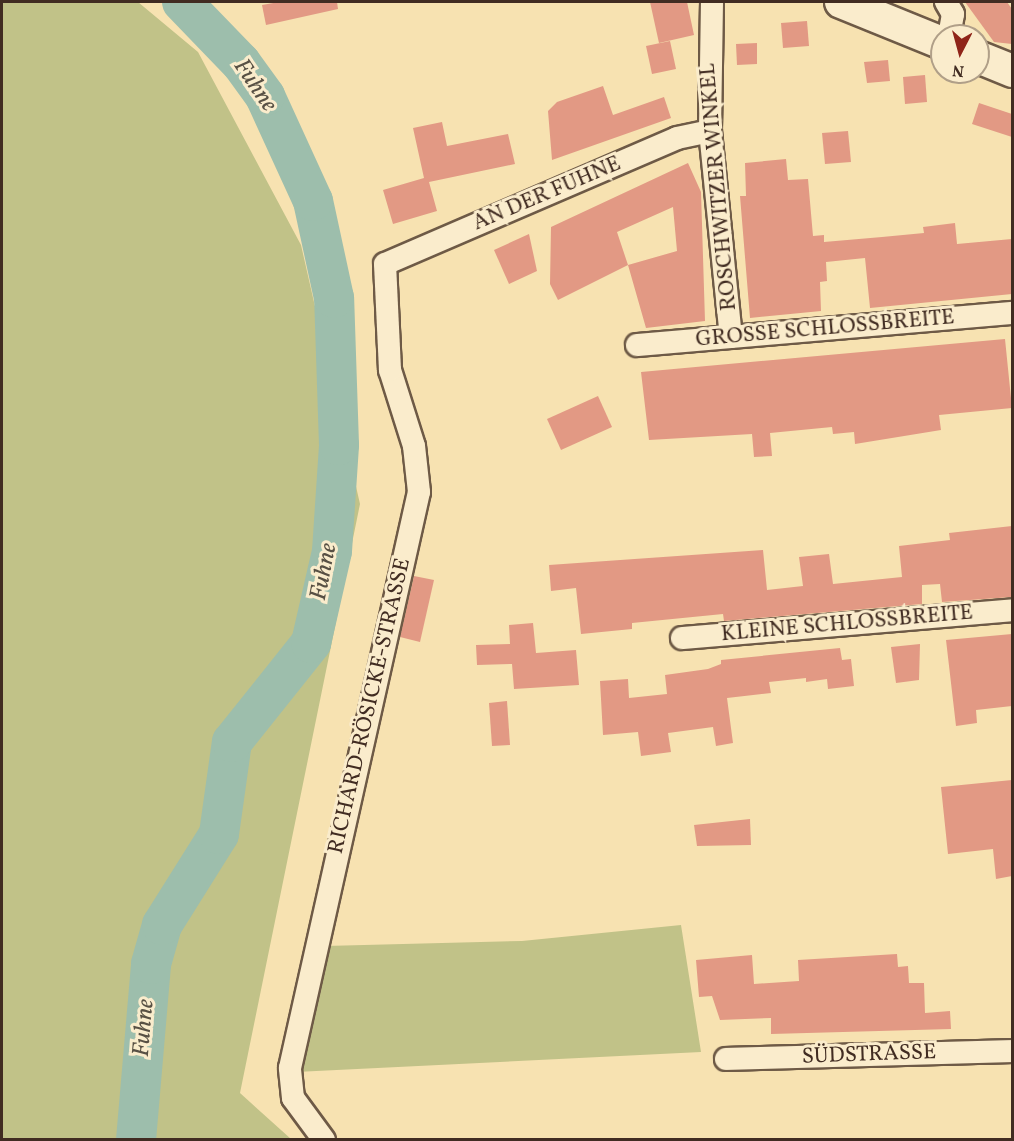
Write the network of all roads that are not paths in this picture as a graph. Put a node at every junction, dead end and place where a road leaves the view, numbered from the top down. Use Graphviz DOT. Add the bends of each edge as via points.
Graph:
graph roads {
  1 [pos="711,2"];
  2 [pos="841,2"];
  3 [pos="946,2"];
  4 [pos="951,24"];
  5 [pos="930,38"];
  6 [pos="990,62"];
  7 [pos="1012,71"];
  8 [pos="710,132"];
  9 [pos="385,264"];
  10 [pos="1012,313"];
  11 [pos="731,337"];
  12 [pos="637,345"];
  13 [pos="1012,610"];
  14 [pos="682,638"];
  15 [pos="1012,1051"];
  16 [pos="726,1059"];
  17 [pos="324,1140"];
  1 -- 8 [label="street, ROSCHWITZER WINKEL"];
  2 -- 5 [label="main road"];
  3 -- 4 [label="street" via="953,14"];
  6 -- 7 [label="main road"];
  8 -- 9 [label="street, AN DER FUHNE" via="677,138"];
  8 -- 11 [label="street, ROSCHWITZER WINKEL"];
  9 -- 17 [label="street, RICHARD-RÖSICKE-STRASSE" via="390,370 414,446 419,492 290,1068 293,1098"];
  10 -- 11 [label="street, GROSSE SCHLOSSBREITE"];
  11 -- 12 [label="street, GROSSE SCHLOSSBREITE"];
  13 -- 14 [label="street, KLEINE SCHLOSSBREITE"];
  15 -- 16 [label="street, SÜDSTRASSE"];
}
